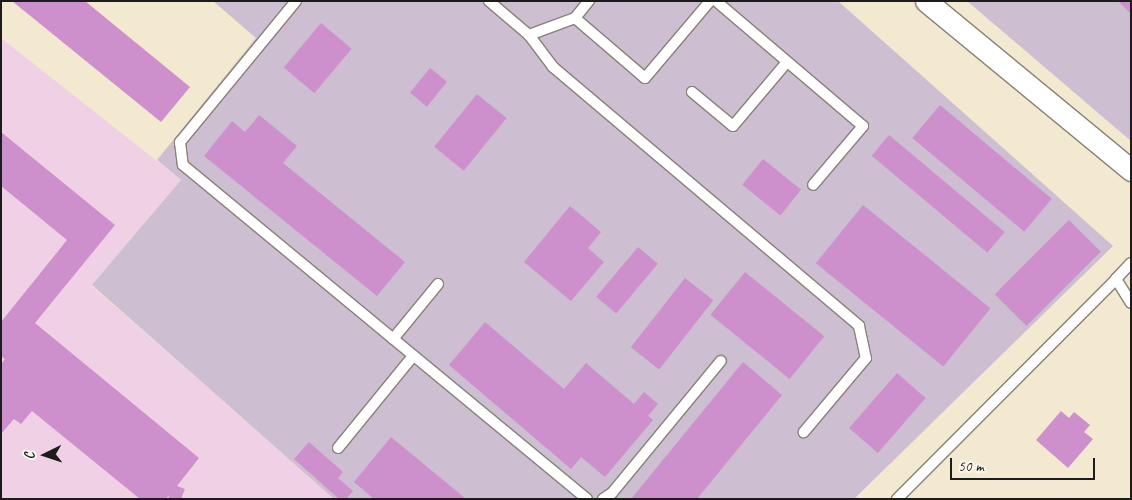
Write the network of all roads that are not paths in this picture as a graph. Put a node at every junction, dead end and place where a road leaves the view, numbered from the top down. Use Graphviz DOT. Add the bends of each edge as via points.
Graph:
graph roads {
  1 [pos="296,1"];
  2 [pos="489,1"];
  3 [pos="589,1"];
  4 [pos="710,1"];
  5 [pos="716,1"];
  6 [pos="926,1"];
  7 [pos="575,18"];
  8 [pos="529,35"];
  9 [pos="788,62"];
  10 [pos="692,92"];
  11 [pos="1131,170"];
  12 [pos="813,185"];
  13 [pos="1131,263"];
  14 [pos="1116,279"];
  15 [pos="438,284"];
  16 [pos="1131,303"];
  17 [pos="393,339"];
  18 [pos="413,356"];
  19 [pos="721,361"];
  20 [pos="804,432"];
  21 [pos="338,448"];
  22 [pos="587,499"];
  23 [pos="603,499"];
  24 [pos="897,499"];
  1 -- 17 [label="lane" via="180,142 182,165"];
  2 -- 8 [label="lane"];
  3 -- 7 [label="lane"];
  4 -- 7 [label="lane" via="645,78"];
  5 -- 9 [label="lane"];
  6 -- 11 [label="street"];
  7 -- 8 [label="lane"];
  8 -- 20 [label="lane" via="553,67 859,326 866,358"];
  9 -- 10 [label="lane" via="733,126"];
  9 -- 12 [label="lane" via="863,126"];
  13 -- 14 [label="lane"];
  14 -- 16 [label="lane"];
  14 -- 24 [label="lane"];
  15 -- 17 [label="lane"];
  17 -- 18 [label="lane"];
  18 -- 21 [label="lane"];
  18 -- 22 [label="lane"];
  19 -- 23 [label="lane" via="612,493"];
}
